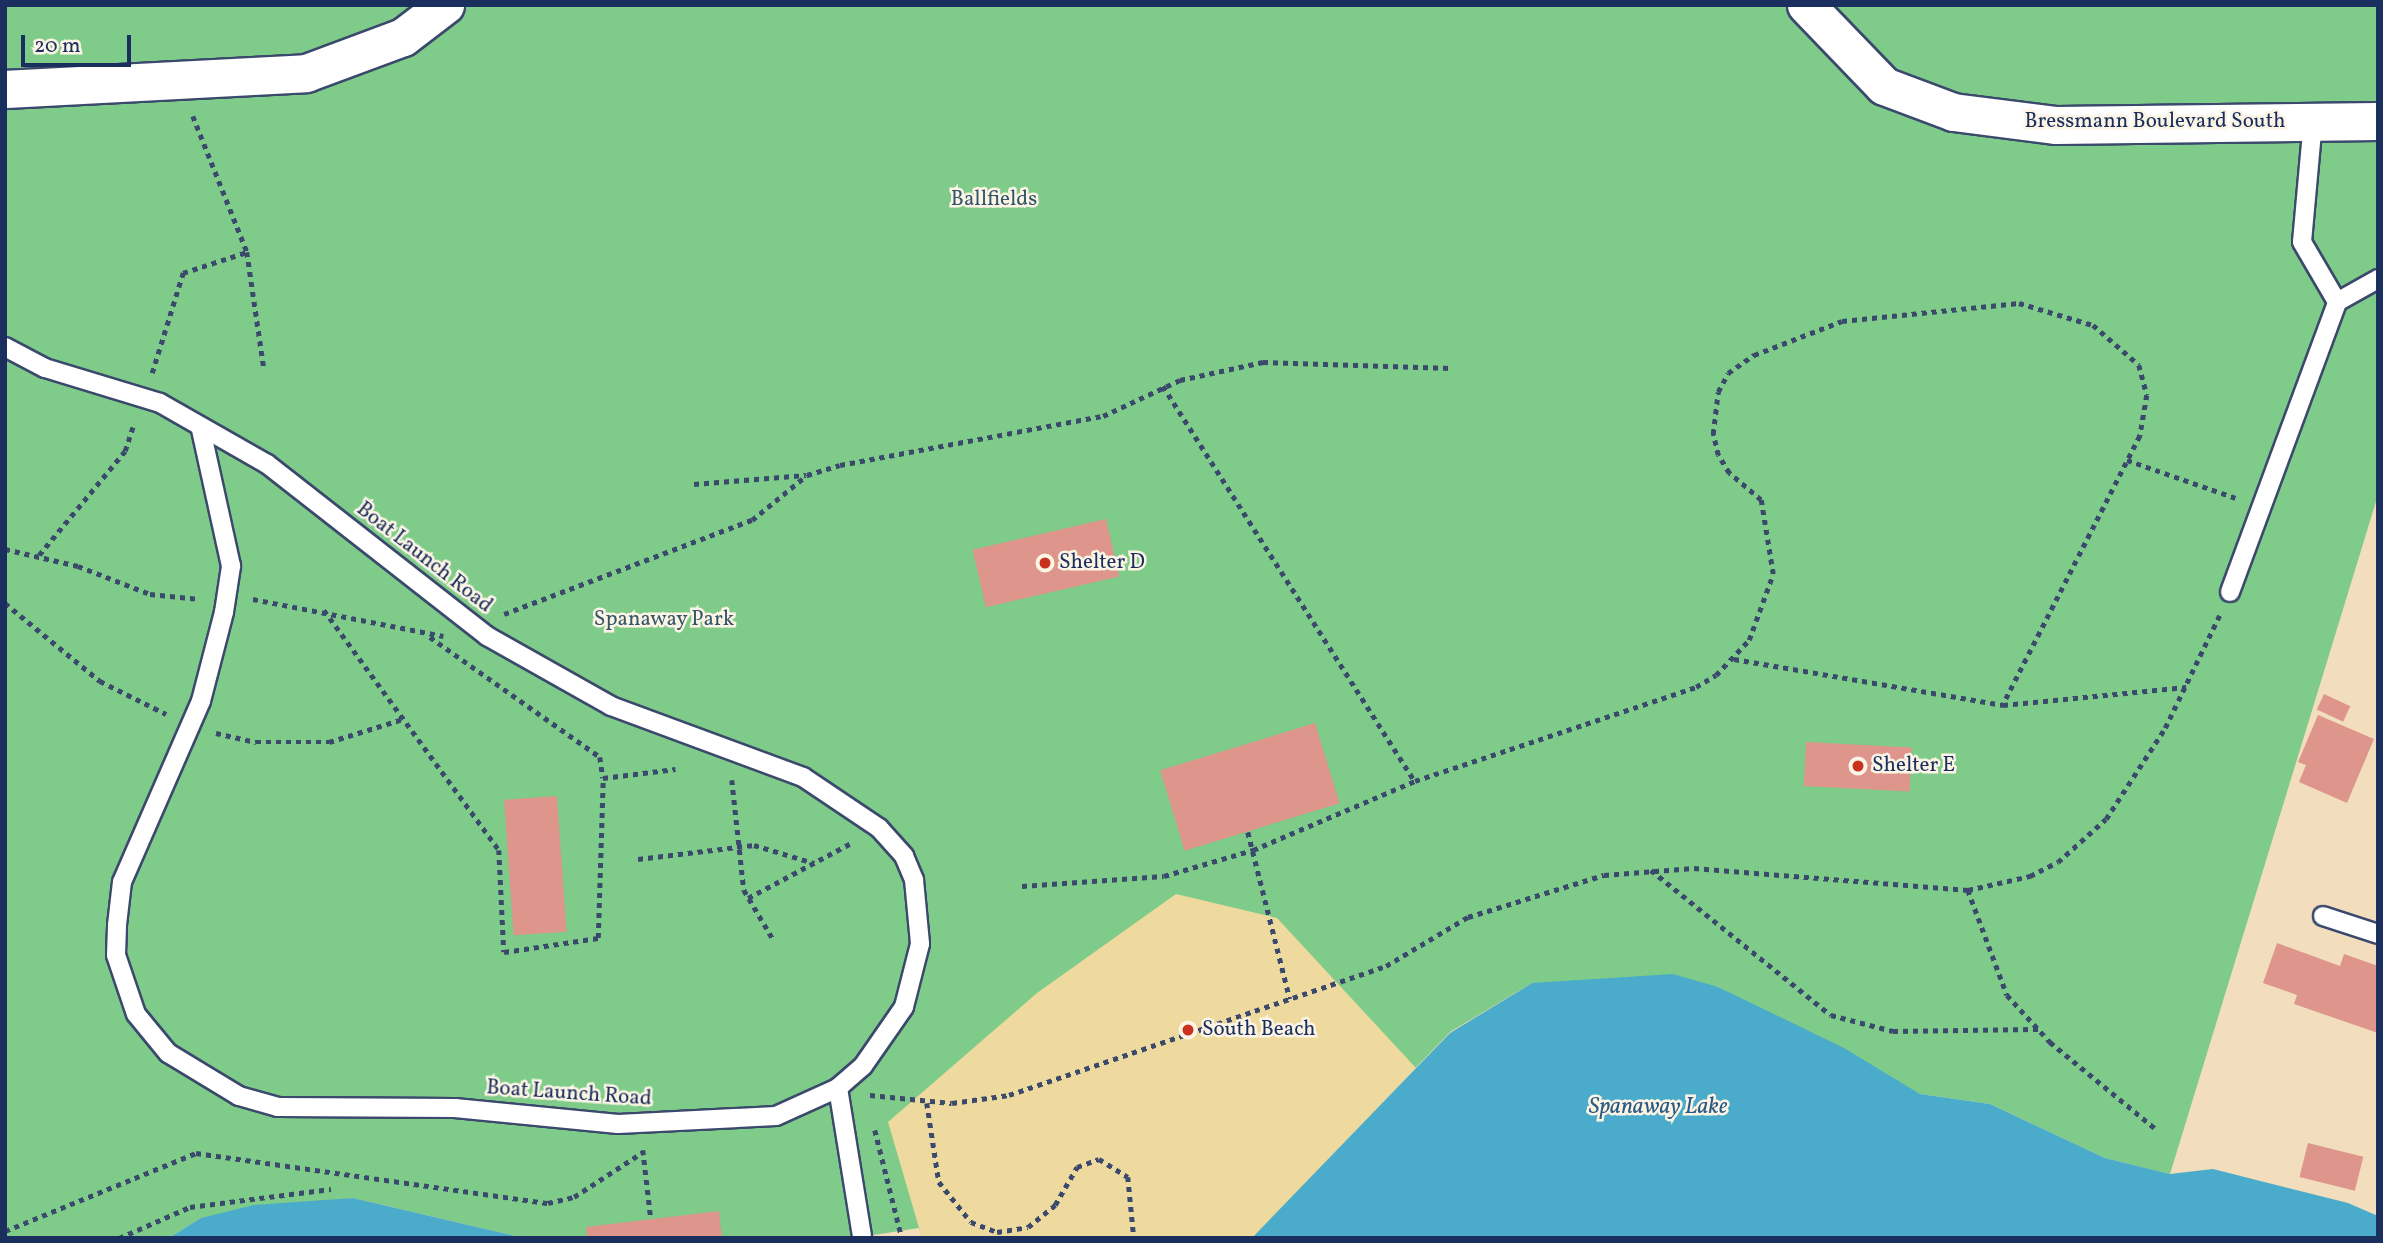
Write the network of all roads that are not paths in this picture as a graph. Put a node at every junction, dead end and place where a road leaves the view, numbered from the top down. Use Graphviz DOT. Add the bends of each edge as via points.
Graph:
graph roads {
  1 [pos="445,5"];
  2 [pos="1806,5"];
  3 [pos="5,89"];
  4 [pos="2313,121"];
  5 [pos="2378,121"];
  6 [pos="2378,279"];
  7 [pos="2337,302"];
  8 [pos="5,347"];
  9 [pos="201,430"];
  10 [pos="2230,592"];
  11 [pos="2323,916"];
  12 [pos="2378,934"];
  13 [pos="838,1088"];
  14 [pos="862,1236"];
  1 -- 3 [label="street" via="403,37 336,66 179,83"];
  2 -- 4 [label="street, Bressmann Boulevard South" via="1884,86 1953,112 2056,125"];
  4 -- 5 [label="street, Bressmann Boulevard South"];
  4 -- 7 [label="lane" via="2302,242"];
  6 -- 7 [label="lane"];
  7 -- 10 [label="lane"];
  8 -- 9 [label="lane" via="45,368 160,403"];
  9 -- 13 [label="lane, Boat Launch Road" via="267,464 473,625 611,706 803,777 879,828 904,856 915,880 920,944 904,1007 863,1066"];
  9 -- 13 [label="lane, Boat Launch Road" via="231,566 201,701 122,882 116,954 136,1014 151,1035 189,1070 239,1096 278,1107 455,1108 640,1124 740,1122 776,1116"];
  11 -- 12 [label="lane"];
  13 -- 14 [label="lane"];
}
